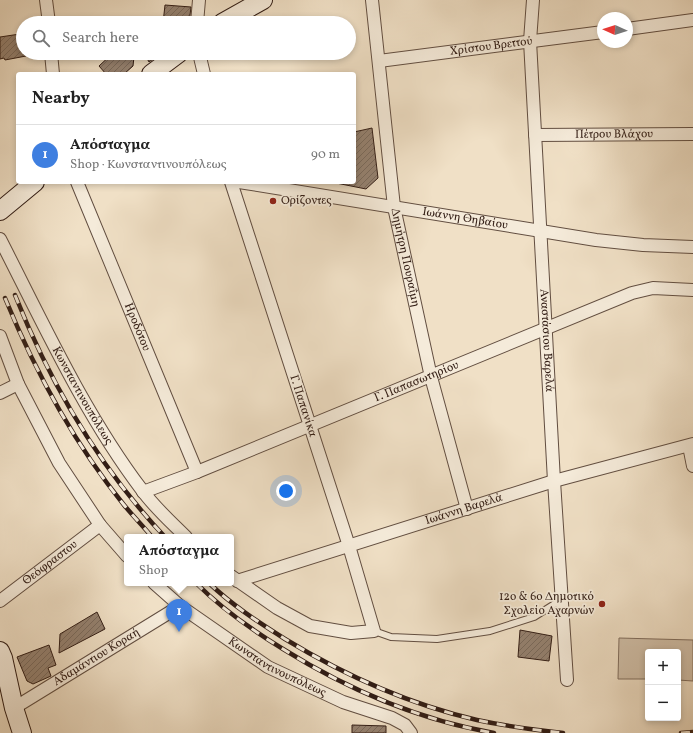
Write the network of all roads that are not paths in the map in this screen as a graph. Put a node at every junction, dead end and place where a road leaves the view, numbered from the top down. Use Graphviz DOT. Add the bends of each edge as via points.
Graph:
graph roads {
  1 [pos="46,0"];
  2 [pos="199,0"];
  3 [pos="262,0"];
  4 [pos="372,0"];
  5 [pos="533,0"];
  6 [pos="47,16"];
  7 [pos="198,16"];
  8 [pos="234,16"];
  9 [pos="693,20"];
  10 [pos="633,28"];
  11 [pos="597,33"];
  12 [pos="530,41"];
  13 [pos="52,60"];
  14 [pos="170,60"];
  15 [pos="201,60"];
  16 [pos="378,61"];
  17 [pos="53,72"];
  18 [pos="154,72"];
  19 [pos="204,72"];
  20 [pos="693,134"];
  21 [pos="535,135"];
  22 [pos="30,184"];
  23 [pos="33,184"];
  24 [pos="78,184"];
  25 [pos="232,184"];
  26 [pos="250,184"];
  27 [pos="0,196"];
  28 [pos="394,207"];
  29 [pos="0,211"];
  30 [pos="540,231"];
  31 [pos="0,239"];
  32 [pos="693,247"];
  33 [pos="693,290"];
  34 [pos="546,329"];
  35 [pos="0,336"];
  36 [pos="431,377"];
  37 [pos="18,384"];
  38 [pos="0,393"];
  39 [pos="309,426"];
  40 [pos="691,445"];
  41 [pos="693,466"];
  42 [pos="196,472"];
  43 [pos="554,481"];
  44 [pos="143,492"];
  45 [pos="467,509"];
  46 [pos="100,525"];
  47 [pos="183,534"];
  48 [pos="349,546"];
  49 [pos="124,553"];
  50 [pos="234,578"];
  51 [pos="157,586"];
  52 [pos="562,600"];
  53 [pos="0,601"];
  54 [pos="180,606"];
  55 [pos="374,631"];
  56 [pos="0,651"];
  57 [pos="567,680"];
  58 [pos="14,708"];
  59 [pos="17,733"];
  60 [pos="22,733"];
  61 [pos="411,733"];
  1 -- 6 [label="street"];
  2 -- 7 [label="street"];
  3 -- 8 [label="main road"];
  4 -- 16 [label="street, Δημήτρη Πουραΐμη"];
  5 -- 12 [label="street, Αναστάσιου Βαρελά"];
  9 -- 10 [label="street"];
  11 -- 12 [label="street, Χρίστου Βρεττού"];
  12 -- 16 [label="street, Χρίστου Βρεττού"];
  12 -- 21 [label="street, Αναστάσιου Βαρελά"];
  13 -- 17 [label="street"];
  14 -- 18 [label="main road"];
  15 -- 19 [label="street"];
  16 -- 28 [label="street, Δημήτρη Πουραΐμη"];
  20 -- 21 [label="street, Πέτρου Βλάχου"];
  21 -- 30 [label="street, Αναστάσιου Βαρελά"];
  22 -- 27 [label="main road"];
  23 -- 29 [label="main road"];
  24 -- 42 [label="street, Ηροδότου"];
  25 -- 39 [label="street, Γ. Παπανίκα"];
  26 -- 28 [label="street, Ιωάννη Θηβαίου"];
  28 -- 30 [label="street, Ιωάννη Θηβαίου"];
  28 -- 36 [label="street, Δημήτρη Πουραΐμη"];
  30 -- 32 [label="street, Ιωάννη Θηβαίου" via="596,240"];
  30 -- 34 [label="street, Αναστάσιου Βαρελά"];
  31 -- 44 [label="street, Κωνσταντινουπόλεως" via="107,440"];
  33 -- 34 [label="street, Γ. Παπασωτηρίου" via="653,288 632,293"];
  34 -- 36 [label="street, Γ. Παπασωτηρίου"];
  34 -- 43 [label="street, Αναστάσιου Βαρελά"];
  35 -- 37 [label="street"];
  36 -- 39 [label="street, Γ. Παπασωτηρίου"];
  36 -- 45 [label="street, Δημήτρη Πουραΐμη"];
  37 -- 38 [label="street"];
  37 -- 46 [label="street" via="60,463"];
  39 -- 42 [label="street, Γ. Παπασωτηρίου"];
  39 -- 48 [label="street, Γ. Παπανίκα"];
  40 -- 41 [label="street"];
  40 -- 43 [label="street, Ιωάννη Βαρελά"];
  42 -- 44 [label="street, Γ. Παπασωτηρίου"];
  43 -- 45 [label="street, Ιωάννη Βαρελά"];
  43 -- 52 [label="street, Αναστάσιου Βαρελά"];
  44 -- 47 [label="street, Κωνσταντινουπόλεως"];
  45 -- 48 [label="street, Ιωάννη Βαρελά"];
  46 -- 49 [label="street"];
  46 -- 53 [label="street, Θεόφραστου"];
  48 -- 50 [label="street, Ιωάννη Βαρελά"];
  48 -- 55 [label="street, Γ. Παπανίκα"];
  50 -- 55 [label="street" via="277,608 310,626 351,634"];
  51 -- 54 [label="street, Κωνσταντινουπόλεως"];
  52 -- 55 [label="lane" via="534,617 490,631 437,639 391,637"];
  52 -- 57 [label="street, Αναστάσιου Βαρελά"];
  54 -- 58 [label="street, Αδαμάντιου Κοραή"];
  54 -- 61 [label="street, Κωνσταντινουπόλεως" via="268,667 343,702 392,718 405,725"];
  56 -- 58 [label="main road" via="4,658"];
  58 -- 59 [label="main road"];
  58 -- 60 [label="main road"];
}
